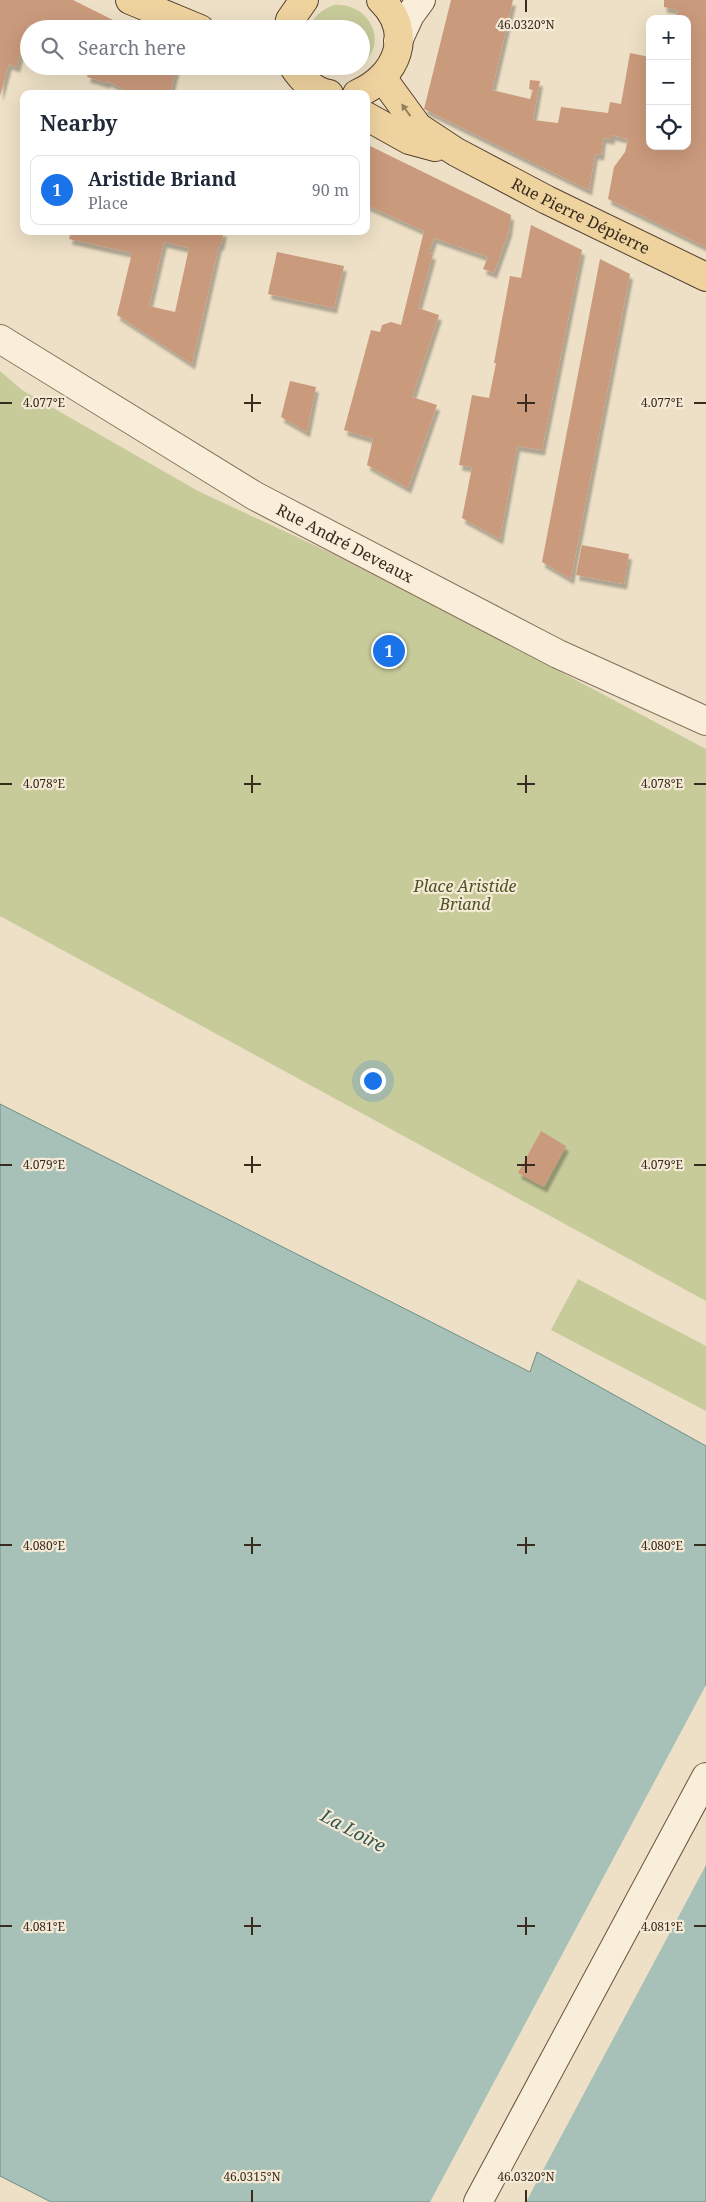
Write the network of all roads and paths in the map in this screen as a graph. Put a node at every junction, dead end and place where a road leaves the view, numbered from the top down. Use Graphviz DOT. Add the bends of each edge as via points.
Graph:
graph roads {
  1 [pos="130,0"];
  2 [pos="304,0"];
  3 [pos="381,0"];
  4 [pos="421,0"];
  5 [pos="178,20"];
  6 [pos="290,20"];
  7 [pos="398,41"];
  8 [pos="299,75"];
  9 [pos="383,79"];
  10 [pos="320,90"];
  11 [pos="366,90"];
  12 [pos="370,118"];
  13 [pos="456,152"];
  14 [pos="706,277"];
  15 [pos="0,339"];
  16 [pos="706,721"];
  17 [pos="706,1777"];
  18 [pos="478,2202"];
  1 -- 5 [label="main road"];
  2 -- 6 [label="main road"];
  3 -- 7 [label="main road" via="396,23"];
  4 -- 7 [label="street"];
  7 -- 9 [label="main road" via="391,68"];
  8 -- 10 [label="main road"];
  9 -- 11 [label="main road"];
  13 -- 9 [label="main road, Rue Pierre Dépierre, one-way" via="418,127"];
  12 -- 13 [label="main road, Rue Pierre Dépierre" via="409,140"];
  13 -- 14 [label="main road, Rue Pierre Dépierre"];
  15 -- 16 [label="street, Rue André Deveaux" via="255,496 558,654"];
  17 -- 18 [label="street"];
}
